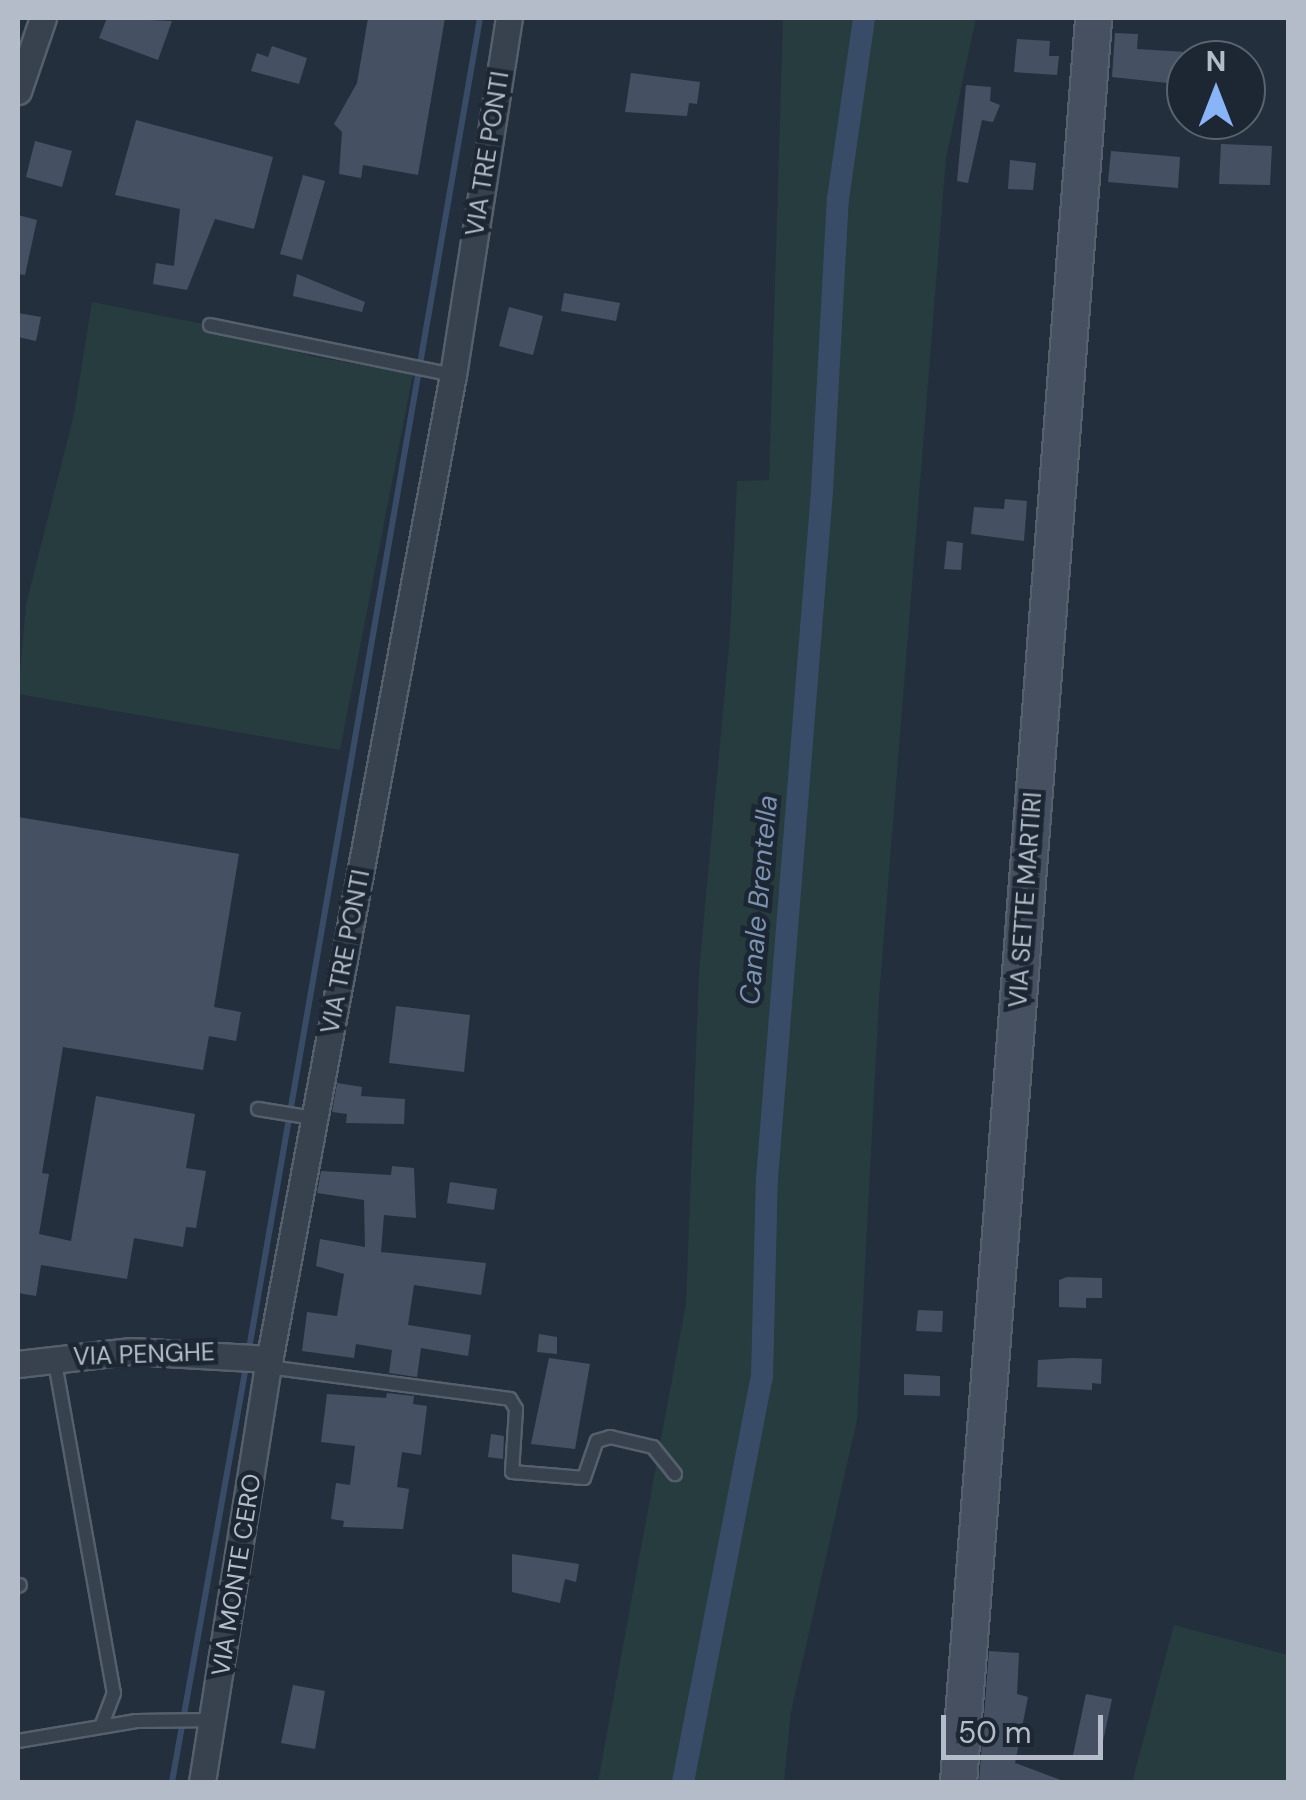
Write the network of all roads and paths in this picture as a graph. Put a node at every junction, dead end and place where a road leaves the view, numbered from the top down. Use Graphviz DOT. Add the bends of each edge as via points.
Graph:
graph roads {
  1 [pos="43,18"];
  2 [pos="510,18"];
  3 [pos="1093,18"];
  4 [pos="18,91"];
  5 [pos="210,324"];
  6 [pos="452,375"];
  7 [pos="258,1109"];
  8 [pos="313,1118"];
  9 [pos="54,1358"];
  10 [pos="269,1362"];
  11 [pos="18,1364"];
  12 [pos="675,1474"];
  13 [pos="207,1720"];
  14 [pos="102,1725"];
  15 [pos="18,1741"];
  16 [pos="202,1782"];
  17 [pos="958,1782"];
  1 -- 4 [label="street"];
  2 -- 6 [label="street, VIA TRE PONTI"];
  3 -- 17 [label="main road, VIA SETTE MARTIRI"];
  5 -- 6 [label="lane"];
  6 -- 8 [label="street, VIA TRE PONTI"];
  7 -- 8 [label="lane"];
  8 -- 10 [label="street, VIA TRE PONTI"];
  9 -- 10 [label="street, VIA PENGHE" via="216,1351"];
  9 -- 11 [label="street, VIA PENGHE"];
  9 -- 14 [label="lane" via="114,1693"];
  10 -- 12 [label="lane" via="510,1398 516,1409 512,1472 584,1478 597,1441 610,1438 653,1446"];
  10 -- 13 [label="street, VIA MONTE CERO"];
  13 -- 14 [label="lane"];
  13 -- 16 [label="street, VIA MONTE CERO"];
  14 -- 15 [label="lane"];
}
